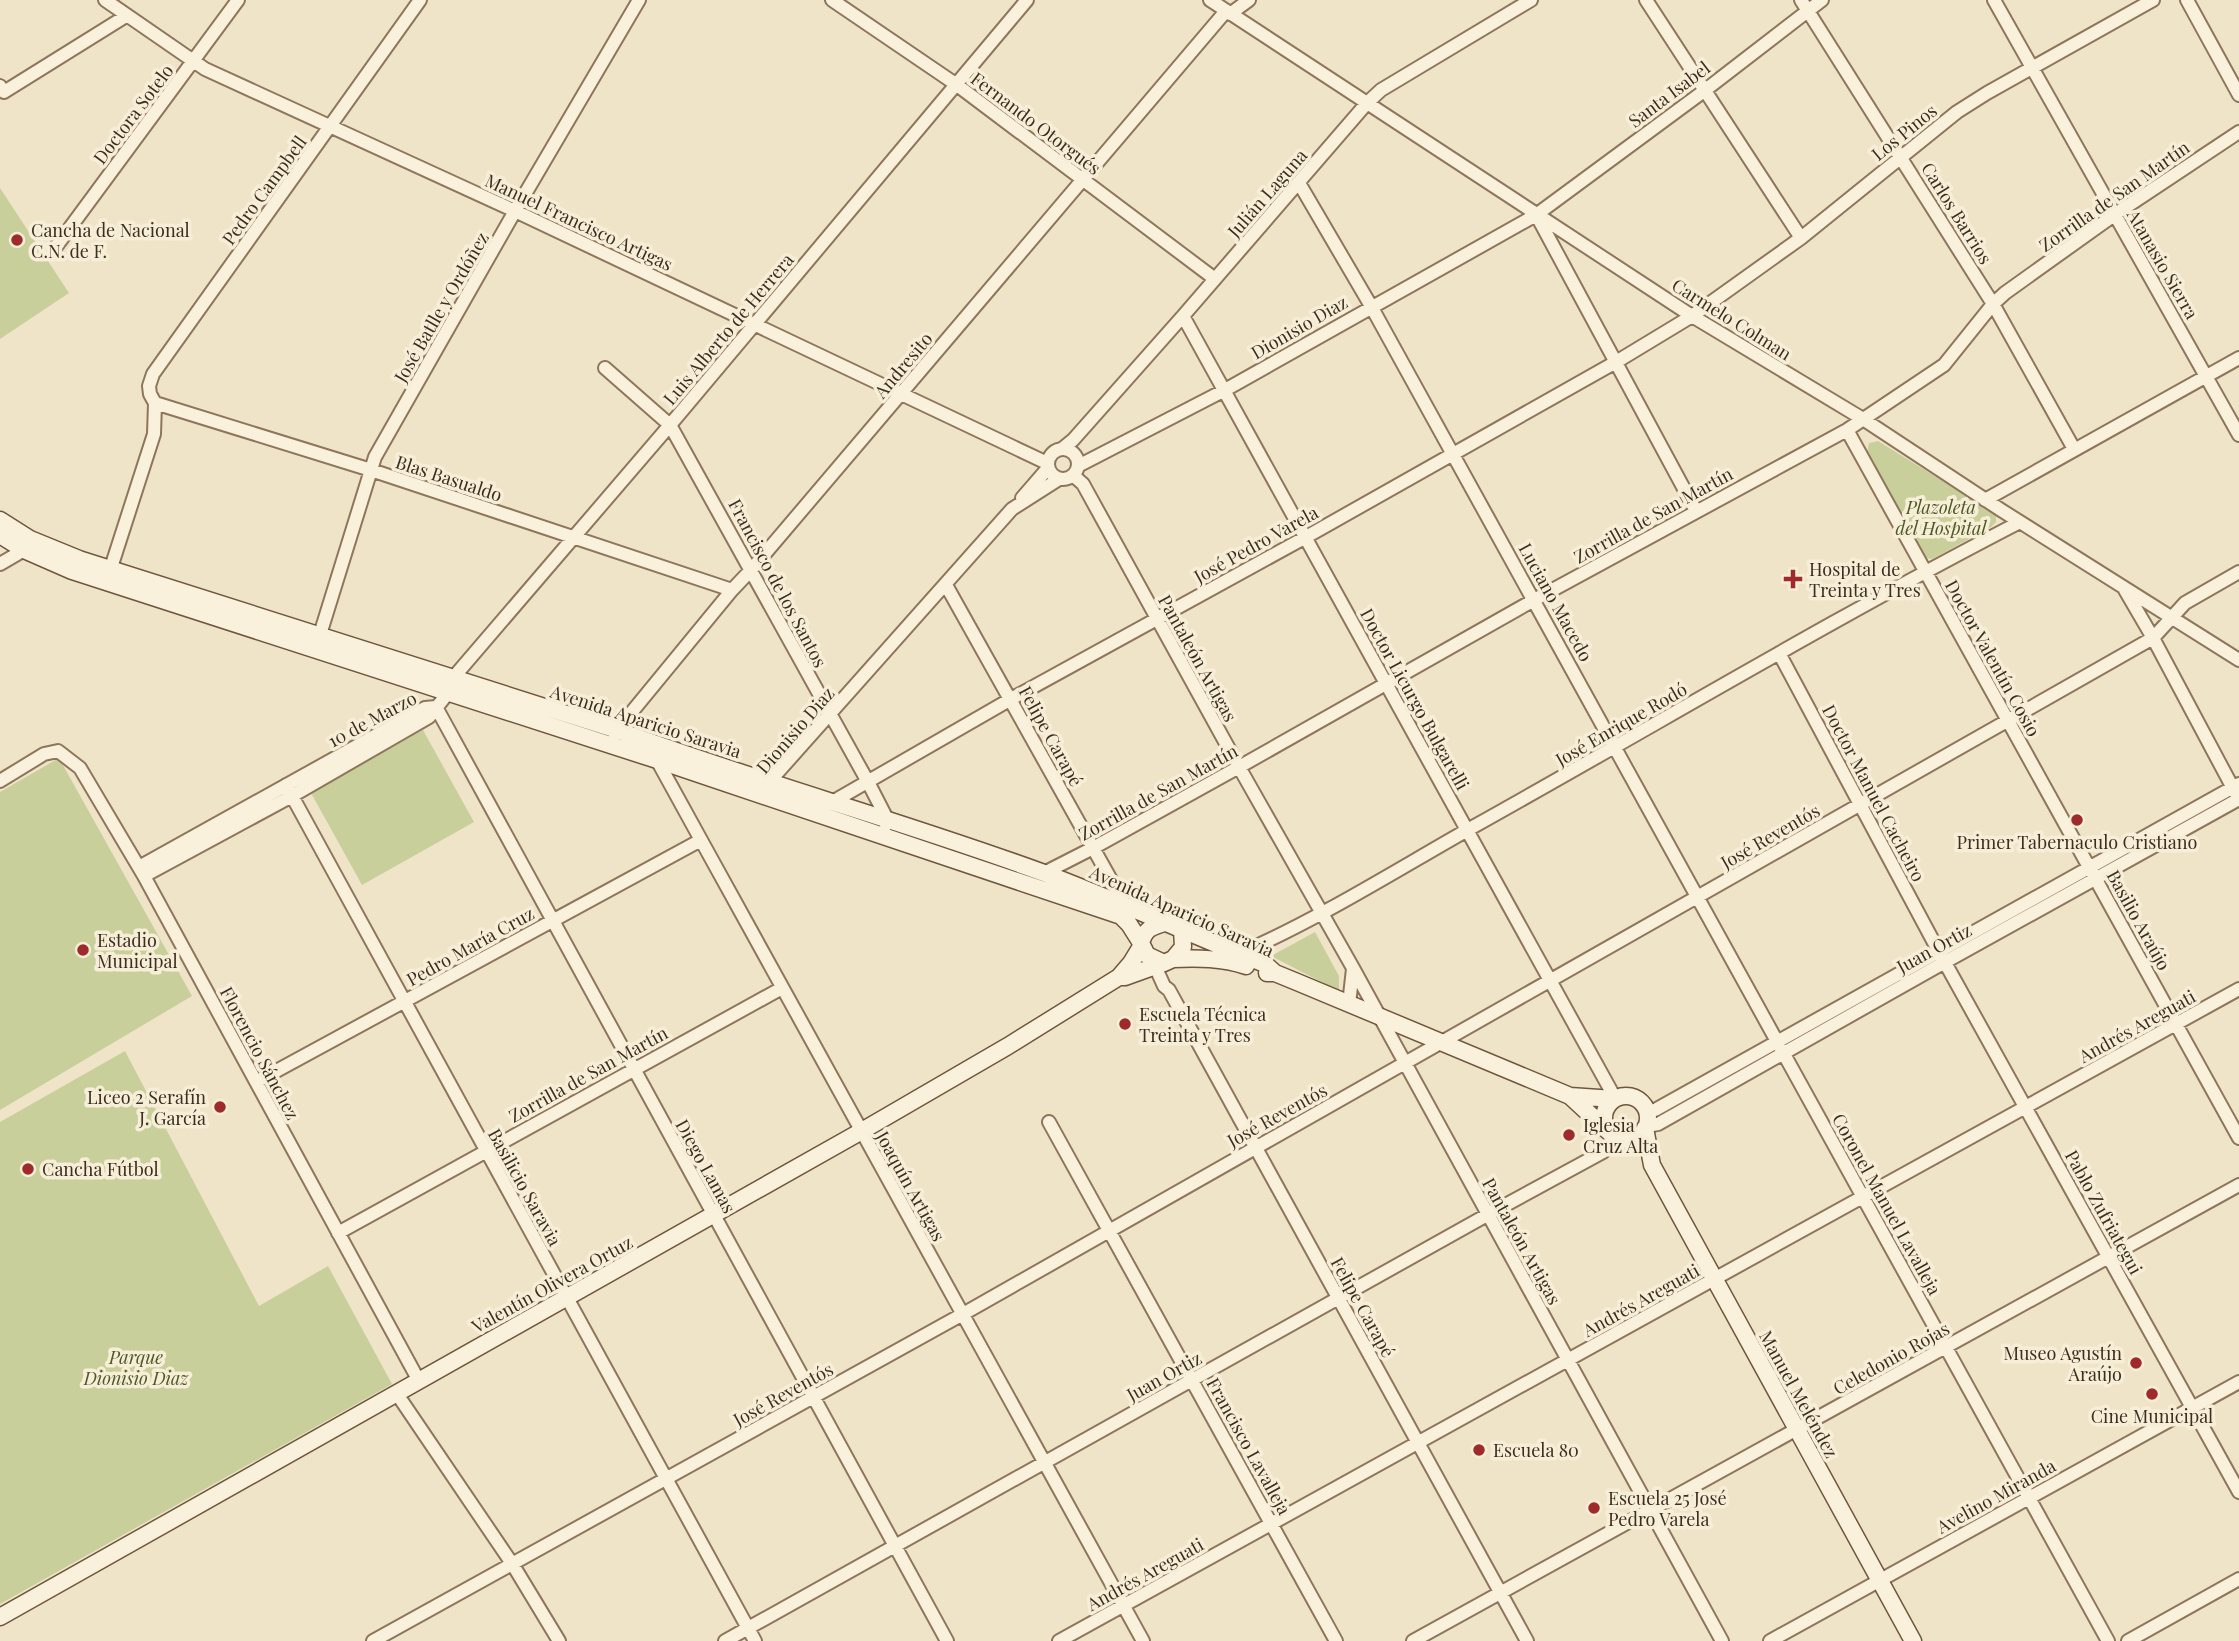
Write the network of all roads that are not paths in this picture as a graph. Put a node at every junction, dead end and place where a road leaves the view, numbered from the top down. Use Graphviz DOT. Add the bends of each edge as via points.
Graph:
graph roads {
  1 [pos="105,0"];
  2 [pos="238,0"];
  3 [pos="420,0"];
  4 [pos="639,0"];
  5 [pos="832,0"];
  6 [pos="1027,0"];
  7 [pos="1210,0"];
  8 [pos="1249,0"];
  9 [pos="1531,0"];
  10 [pos="1646,0"];
  11 [pos="1822,0"];
  12 [pos="1994,0"];
  13 [pos="2153,0"];
  14 [pos="2187,0"];
  15 [pos="1805,5"];
  16 [pos="1228,12"];
  17 [pos="126,16"];
  18 [pos="194,61"];
  19 [pos="2032,67"];
  20 [pos="957,85"];
  21 [pos="0,86"];
  22 [pos="1704,90"];
  23 [pos="2239,95"];
  24 [pos="1367,103"];
  25 [pos="330,127"];
  26 [pos="2239,132"];
  27 [pos="1901,157"];
  28 [pos="1083,180"];
  29 [pos="1299,183"];
  30 [pos="515,211"];
  31 [pos="1536,215"];
  32 [pos="2114,215"];
  33 [pos="1801,238"];
  34 [pos="55,248"];
  35 [pos="1215,279"];
  36 [pos="1993,304"];
  37 [pos="1371,306"];
  38 [pos="1183,316"];
  39 [pos="1692,316"];
  40 [pos="754,324"];
  41 [pos="2239,358"];
  42 [pos="1616,362"];
  43 [pos="606,368"];
  44 [pos="2207,376"];
  45 [pos="1225,390"];
  46 [pos="901,393"];
  47 [pos="155,403"];
  48 [pos="1863,419"];
  49 [pos="670,425"];
  50 [pos="1847,430"];
  51 [pos="2239,435"];
  52 [pos="1062,449"];
  53 [pos="2074,449"];
  54 [pos="1453,454"];
  55 [pos="1048,465"];
  56 [pos="371,471"];
  57 [pos="1076,471"];
  58 [pos="1059,479"];
  59 [pos="1985,500"];
  60 [pos="1012,509"];
  61 [pos="1696,511"];
  62 [pos="0,520"];
  63 [pos="2020,522"];
  64 [pos="0,536"];
  65 [pos="573,537"];
  66 [pos="1306,537"];
  67 [pos="24,550"];
  68 [pos="50,556"];
  69 [pos="0,564"];
  70 [pos="751,570"];
  71 [pos="1924,571"];
  72 [pos="2239,572"];
  73 [pos="108,576"];
  74 [pos="946,585"];
  75 [pos="2123,587"];
  76 [pos="732,590"];
  77 [pos="1534,600"];
  78 [pos="1156,619"];
  79 [pos="2172,619"];
  80 [pos="2153,638"];
  81 [pos="317,642"];
  82 [pos="1779,653"];
  83 [pos="2239,660"];
  84 [pos="1387,684"];
  85 [pos="450,685"];
  86 [pos="1011,699"];
  87 [pos="436,707"];
  88 [pos="830,716"];
  89 [pos="2009,720"];
  90 [pos="614,738"];
  91 [pos="1616,747"];
  92 [pos="659,753"];
  93 [pos="1239,767"];
  94 [pos="0,781"];
  95 [pos="868,782"];
  96 [pos="768,789"];
  97 [pos="289,790"];
  98 [pos="2237,792"];
  99 [pos="834,801"];
  100 [pos="1860,805"];
  101 [pos="885,827"];
  102 [pos="1468,830"];
  103 [pos="701,840"];
  104 [pos="1093,848"];
  105 [pos="2089,866"];
  106 [pos="141,872"];
  107 [pos="1044,873"];
  108 [pos="2096,878"];
  109 [pos="1698,897"];
  110 [pos="1125,905"];
  111 [pos="1322,912"];
  112 [pos="553,921"];
  113 [pos="1164,923"];
  114 [pos="1182,930"];
  115 [pos="1141,944"];
  116 [pos="1239,954"];
  117 [pos="1941,956"];
  118 [pos="1164,963"];
  119 [pos="1353,968"];
  120 [pos="1275,973"];
  121 [pos="1119,977"];
  122 [pos="1550,980"];
  123 [pos="782,988"];
  124 [pos="2239,989"];
  125 [pos="404,1001"];
  126 [pos="1349,1004"];
  127 [pos="1378,1017"];
  128 [pos="2176,1024"];
  129 [pos="1440,1044"];
  130 [pos="1780,1047"];
  131 [pos="1404,1064"];
  132 [pos="633,1070"];
  133 [pos="256,1082"];
  134 [pos="1570,1096"];
  135 [pos="1615,1099"];
  136 [pos="2026,1107"];
  137 [pos="1049,1122"];
  138 [pos="1646,1122"];
  139 [pos="860,1132"];
  140 [pos="1615,1136"];
  141 [pos="2239,1138"];
  142 [pos="1256,1147"];
  143 [pos="485,1151"];
  144 [pos="1652,1165"];
  145 [pos="2239,1185"];
  146 [pos="1863,1197"];
  147 [pos="713,1215"];
  148 [pos="1487,1215"];
  149 [pos="1110,1230"];
  150 [pos="338,1233"];
  151 [pos="2109,1257"];
  152 [pos="1714,1280"];
  153 [pos="566,1299"];
  154 [pos="1338,1299"];
  155 [pos="963,1314"];
  156 [pos="1946,1347"];
  157 [pos="1568,1362"];
  158 [pos="1192,1380"];
  159 [pos="419,1381"];
  160 [pos="2239,1382"];
  161 [pos="397,1394"];
  162 [pos="813,1397"];
  163 [pos="2192,1408"];
  164 [pos="1797,1430"];
  165 [pos="1419,1444"];
  166 [pos="1045,1462"];
  167 [pos="666,1479"];
  168 [pos="2239,1492"];
  169 [pos="2029,1498"];
  170 [pos="1649,1510"];
  171 [pos="1271,1524"];
  172 [pos="895,1545"];
  173 [pos="513,1565"];
  174 [pos="2239,1579"];
  175 [pos="1880,1581"];
  176 [pos="1499,1592"];
  177 [pos="1124,1606"];
  178 [pos="0,1617"];
  179 [pos="748,1628"];
  180 [pos="376,1640"];
  181 [pos="559,1641"];
  182 [pos="725,1641"];
  183 [pos="755,1641"];
  184 [pos="947,1641"];
  185 [pos="1059,1641"];
  186 [pos="1143,1641"];
  187 [pos="1336,1641"];
  188 [pos="1413,1641"];
  189 [pos="1527,1641"];
  190 [pos="1722,1641"];
  191 [pos="1770,1641"];
  192 [pos="1913,1641"];
  193 [pos="2108,1641"];
  194 [pos="2128,1641"];
  1 -- 17 [label="street, Manuel Francisco Artigas"];
  2 -- 18 [label="street, Doctora Sotelo"];
  3 -- 25 [label="street, Pedro Campbell"];
  4 -- 30 [label="street, José Batlle y Ordóñez"];
  5 -- 20 [label="street, Fernando Otorgués"];
  6 -- 20 [label="street, Luis Alberto de Herrera"];
  7 -- 16 [label="street, Carmelo Colman"];
  8 -- 16 [label="street, Andresito"];
  9 -- 24 [label="street, Julián Laguna" via="1381,90"];
  10 -- 22 [label="street"];
  11 -- 15 [label="street, Santa Isabel"];
  12 -- 19 [label="street, Atanasio Sierra"];
  13 -- 19 [label="street, Los Pinos"];
  14 -- 23 [label="street"];
  15 -- 22 [label="street, Santa Isabel"];
  15 -- 27 [label="street, Carlos Barrios"];
  16 -- 24 [label="street, Carmelo Colman"];
  16 -- 28 [label="street, Andresito"];
  17 -- 18 [label="street, Manuel Francisco Artigas"];
  17 -- 21 [label="street" via="4,92"];
  18 -- 25 [label="street, Manuel Francisco Artigas"];
  18 -- 34 [label="street, Doctora Sotelo"];
  19 -- 27 [label="street, Los Pinos" via="1957,112"];
  19 -- 32 [label="street, Atanasio Sierra"];
  20 -- 28 [label="street, Fernando Otorgués"];
  20 -- 40 [label="street, Luis Alberto de Herrera"];
  22 -- 31 [label="street, Santa Isabel"];
  22 -- 33 [label="street"];
  24 -- 29 [label="street, Julián Laguna"];
  24 -- 31 [label="street, Carmelo Colman"];
  25 -- 30 [label="street, Manuel Francisco Artigas"];
  25 -- 47 [label="street, Pedro Campbell" via="153,374 149,386"];
  26 -- 32 [label="street, Zorrilla de San Martín"];
  27 -- 33 [label="street, Los Pinos"];
  27 -- 36 [label="street, Carlos Barrios"];
  28 -- 35 [label="street, Fernando Otorgués"];
  28 -- 46 [label="street, Andresito"];
  29 -- 35 [label="street, Julián Laguna"];
  29 -- 37 [label="street, Luciano Macedo"];
  30 -- 40 [label="street, Manuel Francisco Artigas"];
  30 -- 56 [label="street, José Batlle y Ordóñez"];
  31 -- 37 [label="street, Dionisio Diaz"];
  31 -- 39 [label="street, Carmelo Colman"];
  31 -- 42 [label="street"];
  32 -- 36 [label="street, Zorrilla de San Martín"];
  32 -- 44 [label="street, Atanasio Sierra"];
  33 -- 39 [label="street, Los Pinos"];
  35 -- 38 [label="street, Julián Laguna"];
  36 -- 48 [label="street, Zorrilla de San Martín" via="1944,365"];
  36 -- 53 [label="street, Carlos Barrios"];
  37 -- 45 [label="street, Dionisio Diaz"];
  37 -- 54 [label="street, Luciano Macedo"];
  38 -- 45 [label="street, Doctor Licurgo Bulgarelli"];
  38 -- 52 [label="street, Julián Laguna"];
  39 -- 42 [label="street, José Pedro Varela"];
  39 -- 48 [label="street, Carmelo Colman"];
  40 -- 46 [label="street, Manuel Francisco Artigas"];
  40 -- 49 [label="street, Luis Alberto de Herrera"];
  41 -- 44 [label="street"];
  42 -- 54 [label="street, José Pedro Varela"];
  42 -- 61 [label="street"];
  43 -- 49 [label="street, Francisco de los Santos"];
  44 -- 51 [label="street, Atanasio Sierra"];
  44 -- 53 [label="street"];
  45 -- 57 [label="street, Dionisio Diaz"];
  45 -- 66 [label="street, Doctor Licurgo Bulgarelli"];
  46 -- 55 [label="street, Manuel Francisco Artigas"];
  46 -- 70 [label="street, Andresito"];
  47 -- 56 [label="street, Blas Basualdo"];
  47 -- 73 [label="street, Pedro Campbell" via="154,434"];
  48 -- 50 [label="street, Zorrilla de San Martín"];
  48 -- 59 [label="street, Carmelo Colman"];
  49 -- 65 [label="street, Luis Alberto de Herrera"];
  49 -- 70 [label="street, Francisco de los Santos"];
  50 -- 61 [label="street, Zorrilla de San Martín"];
  50 -- 71 [label="street, Doctor Valentín Cosio"];
  52 -- 55 [label="street" via="1052,453"];
  52 -- 57 [label="street" via="1076,456"];
  53 -- 59 [label="street"];
  54 -- 66 [label="street, José Pedro Varela"];
  54 -- 77 [label="street, Luciano Macedo"];
  55 -- 58 [label="street"];
  55 -- 60 [label="street"];
  56 -- 65 [label="street, Blas Basualdo"];
  56 -- 81 [label="street, José Batlle y Ordóñez"];
  57 -- 58 [label="street"];
  57 -- 78 [label="street, Pantaleón Artigas"];
  58 -- 60 [label="street, Dionisio Diaz"];
  59 -- 63 [label="street, Carmelo Colman"];
  60 -- 74 [label="street, Dionisio Diaz"];
  61 -- 77 [label="street, Zorrilla de San Martín"];
  62 -- 68 [label="street, Avenida Aparicio Saravia"];
  63 -- 71 [label="street, José Enrique Rodó"];
  63 -- 75 [label="street, Carmelo Colman"];
  64 -- 67 [label="street, Avenida Aparicio Saravia"];
  65 -- 76 [label="street, Blas Basualdo"];
  65 -- 85 [label="street, Luis Alberto de Herrera"];
  66 -- 78 [label="street, José Pedro Varela"];
  66 -- 84 [label="street, Doctor Licurgo Bulgarelli"];
  67 -- 68 [label="street, Avenida Aparicio Saravia"];
  67 -- 69 [label="street"];
  68 -- 73 [label="street, Avenida Aparicio Saravia"];
  70 -- 76 [label="street, Andresito"];
  70 -- 88 [label="street, Francisco de los Santos"];
  71 -- 82 [label="street, José Enrique Rodó"];
  71 -- 89 [label="street, Doctor Valentín Cosio"];
  72 -- 79 [label="street, José Reventós" via="2185,603"];
  73 -- 81 [label="street, Avenida Aparicio Saravia"];
  74 -- 86 [label="street, Felipe Carapé"];
  74 -- 88 [label="street, Dionisio Diaz"];
  75 -- 79 [label="street, Carmelo Colman"];
  75 -- 80 [label="street"];
  76 -- 90 [label="street, Andresito"];
  77 -- 84 [label="street, Zorrilla de San Martín"];
  77 -- 91 [label="street, Luciano Macedo"];
  78 -- 86 [label="street, José Pedro Varela"];
  78 -- 93 [label="street, Pantaleón Artigas"];
  79 -- 80 [label="street, José Reventós"];
  79 -- 83 [label="street, Carmelo Colman"];
  80 -- 89 [label="street, José Reventós"];
  80 -- 98 [label="street"];
  81 -- 85 [label="street, Avenida Aparicio Saravia"];
  82 -- 91 [label="street, José Enrique Rodó"];
  82 -- 100 [label="street, Doctor Manuel Cacheiro"];
  84 -- 93 [label="street, Zorrilla de San Martín"];
  84 -- 102 [label="street, Doctor Licurgo Bulgarelli"];
  85 -- 87 [label="street, Luis Alberto de Herrera"];
  85 -- 90 [label="street, Avenida Aparicio Saravia"];
  86 -- 95 [label="street, José Pedro Varela"];
  86 -- 104 [label="street, Felipe Carapé"];
  87 -- 97 [label="street, 10 de Marzo" via="425,708"];
  87 -- 112 [label="street, Diego Lamas"];
  88 -- 95 [label="street, Francisco de los Santos"];
  88 -- 96 [label="street, Dionisio Diaz"];
  89 -- 100 [label="street, José Reventós"];
  89 -- 105 [label="street, Doctor Valentín Cosio"];
  90 -- 92 [label="street, Avenida Aparicio Saravia"];
  91 -- 102 [label="street, José Enrique Rodó"];
  91 -- 109 [label="street, Luciano Macedo"];
  92 -- 96 [label="street, Avenida Aparicio Saravia"];
  92 -- 103 [label="street, Joaquín Artigas"];
  93 -- 104 [label="street, Zorrilla de San Martín"];
  93 -- 111 [label="street, Pantaleón Artigas"];
  94 -- 106 [label="street, Florencio Sánchez" via="44,754 58,751 80,768"];
  95 -- 99 [label="street, José Pedro Varela"];
  95 -- 101 [label="street, Francisco de los Santos"];
  96 -- 99 [label="street, Avenida Aparicio Saravia"];
  96 -- 101 [label="street, Avenida Aparicio Saravia"];
  97 -- 106 [label="street, 10 de Marzo"];
  97 -- 125 [label="street, Basilicio Saravia"];
  98 -- 105 [label="street, Juan Ortiz"];
  98 -- 108 [label="street, Juan Ortiz"];
  99 -- 101 [label="street, Avenida Aparicio Saravia"];
  100 -- 109 [label="street, José Reventós"];
  100 -- 117 [label="street, Doctor Manuel Cacheiro"];
  101 -- 107 [label="street, Avenida Aparicio Saravia"];
  101 -- 115 [label="street, Avenida Aparicio Saravia" via="1121,916"];
  102 -- 111 [label="street, José Enrique Rodó"];
  102 -- 122 [label="street, Doctor Licurgo Bulgarelli"];
  103 -- 112 [label="street, Pedro María Cruz"];
  103 -- 123 [label="street, Joaquín Artigas"];
  104 -- 107 [label="street, Zorrilla de San Martín"];
  104 -- 110 [label="street, Felipe Carapé"];
  105 -- 108 [label="street, Basilio Araújo"];
  105 -- 117 [label="street, Juan Ortiz"];
  106 -- 133 [label="street, Florencio Sánchez"];
  107 -- 110 [label="street, Avenida Aparicio Saravia"];
  108 -- 117 [label="street, Juan Ortiz"];
  108 -- 128 [label="street, Basilio Araújo"];
  109 -- 122 [label="street, José Reventós"];
  109 -- 130 [label="street, Luciano Macedo"];
  110 -- 113 [label="street, Avenida Aparicio Saravia"];
  111 -- 116 [label="street, José Enrique Rodó"];
  111 -- 119 [label="street, Pantaleón Artigas"];
  112 -- 125 [label="street, Pedro María Cruz"];
  112 -- 132 [label="street, Diego Lamas"];
  113 -- 114 [label="street, Avenida Aparicio Saravia"];
  113 -- 115 [label="street" via="1149,928"];
  114 -- 116 [label="street, Avenida Aparicio Saravia"];
  114 -- 118 [label="street" via="1183,947"];
  115 -- 118 [label="street" via="1147,955"];
  115 -- 121 [label="street, Valentín Olivera Ortuz"];
  116 -- 120 [label="street, Avenida Aparicio Saravia"];
  117 -- 130 [label="street, Juan Ortiz"];
  117 -- 136 [label="street, Pablo Zufriategui"];
  118 -- 120 [label="street, Avenida Aparicio Saravia" via="1202,958"];
  118 -- 121 [label="street, Valentín Olivera Ortuz"];
  118 -- 142 [label="street, Felipe Carapé" via="1164,986"];
  119 -- 126 [label="street"];
  119 -- 127 [label="street, Pantaleón Artigas"];
  120 -- 126 [label="street, Avenida Aparicio Saravia"];
  121 -- 139 [label="street, Valentín Olivera Ortuz"];
  122 -- 129 [label="street, José Reventós"];
  122 -- 135 [label="street, Doctor Licurgo Bulgarelli"];
  123 -- 132 [label="street, Zorrilla de San Martín"];
  123 -- 139 [label="street, Joaquín Artigas"];
  124 -- 128 [label="street, Andrés Areguati"];
  125 -- 133 [label="street, Pedro María Cruz"];
  125 -- 143 [label="street, Basilicio Saravia"];
  126 -- 127 [label="street, Avenida Aparicio Saravia"];
  127 -- 129 [label="street, Avenida Aparicio Saravia"];
  127 -- 131 [label="street, Pantaleón Artigas"];
  128 -- 136 [label="street, Andrés Areguati"];
  128 -- 141 [label="street, Basilio Araújo"];
  129 -- 131 [label="street, José Reventós"];
  129 -- 134 [label="street, Avenida Aparicio Saravia"];
  130 -- 138 [label="street, Juan Ortiz" via="1657,1124"];
  130 -- 146 [label="street, Coronel Manuel Lavalleja"];
  131 -- 142 [label="street, José Reventós"];
  131 -- 148 [label="street, Pantaleón Artigas"];
  132 -- 143 [label="street, Zorrilla de San Martín"];
  132 -- 147 [label="street, Diego Lamas"];
  133 -- 150 [label="street, Florencio Sánchez"];
  134 -- 135 [label="street, Avenida Aparicio Saravia"];
  134 -- 140 [label="street, Avenida Aparicio Saravia"];
  135 -- 138 [label="street" via="1637,1099"];
  135 -- 140 [label="street" via="1604,1114"];
  136 -- 146 [label="street, Andrés Areguati"];
  136 -- 151 [label="street, Pablo Zufriategui"];
  137 -- 149 [label="street, Francisco Lavalleja"];
  138 -- 140 [label="street" via="1632,1139"];
  138 -- 144 [label="street, Manuel Meléndez"];
  139 -- 147 [label="street, Valentín Olivera Ortuz"];
  139 -- 155 [label="street, Joaquín Artigas"];
  140 -- 144 [label="street, Manuel Meléndez"];
  140 -- 148 [label="street, Juan Ortiz" via="1603,1152"];
  142 -- 149 [label="street, José Reventós"];
  142 -- 154 [label="street, Felipe Carapé"];
  143 -- 150 [label="street, Zorrilla de San Martín"];
  143 -- 153 [label="street, Basilicio Saravia"];
  144 -- 152 [label="street, Manuel Meléndez"];
  145 -- 151 [label="street, Celedonio Rojas"];
  146 -- 152 [label="street, Andrés Areguati"];
  146 -- 156 [label="street, Coronel Manuel Lavalleja"];
  147 -- 153 [label="street, Valentín Olivera Ortuz"];
  147 -- 162 [label="street, Diego Lamas"];
  148 -- 154 [label="street, Juan Ortiz"];
  148 -- 157 [label="street, Pantaleón Artigas"];
  149 -- 155 [label="street, José Reventós"];
  149 -- 158 [label="street, Francisco Lavalleja"];
  150 -- 159 [label="street, Florencio Sánchez"];
  151 -- 156 [label="street, Celedonio Rojas"];
  151 -- 163 [label="street, Pablo Zufriategui"];
  152 -- 157 [label="street, Andrés Areguati"];
  152 -- 164 [label="street, Manuel Meléndez"];
  153 -- 159 [label="street, Valentín Olivera Ortuz"];
  153 -- 167 [label="street, Basilicio Saravia"];
  154 -- 158 [label="street, Juan Ortiz"];
  154 -- 165 [label="street, Felipe Carapé"];
  155 -- 162 [label="street, José Reventós"];
  155 -- 166 [label="street, Joaquín Artigas"];
  156 -- 164 [label="street, Celedonio Rojas"];
  156 -- 169 [label="street, Coronel Manuel Lavalleja"];
  157 -- 165 [label="street, Andrés Areguati"];
  157 -- 170 [label="street, Pantaleón Artigas"];
  158 -- 166 [label="street, Juan Ortiz"];
  158 -- 171 [label="street, Francisco Lavalleja"];
  159 -- 161 [label="street, Valentín Olivera Ortuz"];
  160 -- 163 [label="street, Avelino Miranda"];
  161 -- 173 [label="street"];
  161 -- 178 [label="street, Valentín Olivera Ortuz"];
  162 -- 167 [label="street, José Reventós"];
  162 -- 172 [label="street, Diego Lamas"];
  163 -- 168 [label="street, Pablo Zufriategui"];
  163 -- 169 [label="street, Avelino Miranda"];
  164 -- 170 [label="street, Celedonio Rojas"];
  164 -- 175 [label="street, Manuel Meléndez"];
  165 -- 171 [label="street, Andrés Areguati"];
  165 -- 176 [label="street, Felipe Carapé"];
  166 -- 172 [label="street, Juan Ortiz"];
  166 -- 177 [label="street, Joaquín Artigas"];
  167 -- 173 [label="street, José Reventós"];
  167 -- 179 [label="street, Basilicio Saravia"];
  169 -- 175 [label="street, Avelino Miranda"];
  169 -- 193 [label="street, Coronel Manuel Lavalleja"];
  170 -- 176 [label="street, Celedonio Rojas"];
  170 -- 190 [label="street, Pantaleón Artigas"];
  171 -- 177 [label="street, Andrés Areguati"];
  171 -- 187 [label="street, Francisco Lavalleja"];
  172 -- 179 [label="street, Juan Ortiz"];
  172 -- 184 [label="street, Diego Lamas"];
  173 -- 180 [label="street, José Reventós"];
  173 -- 181 [label="street"];
  174 -- 194 [label="street"];
  175 -- 191 [label="street, Avelino Miranda"];
  175 -- 192 [label="street, Manuel Meléndez"];
  176 -- 188 [label="street, Celedonio Rojas"];
  176 -- 189 [label="street, Felipe Carapé"];
  177 -- 185 [label="street, Andrés Areguati"];
  177 -- 186 [label="street, Joaquín Artigas"];
  179 -- 182 [label="street, Juan Ortiz"];
  179 -- 183 [label="street, Basilicio Saravia"];
}
